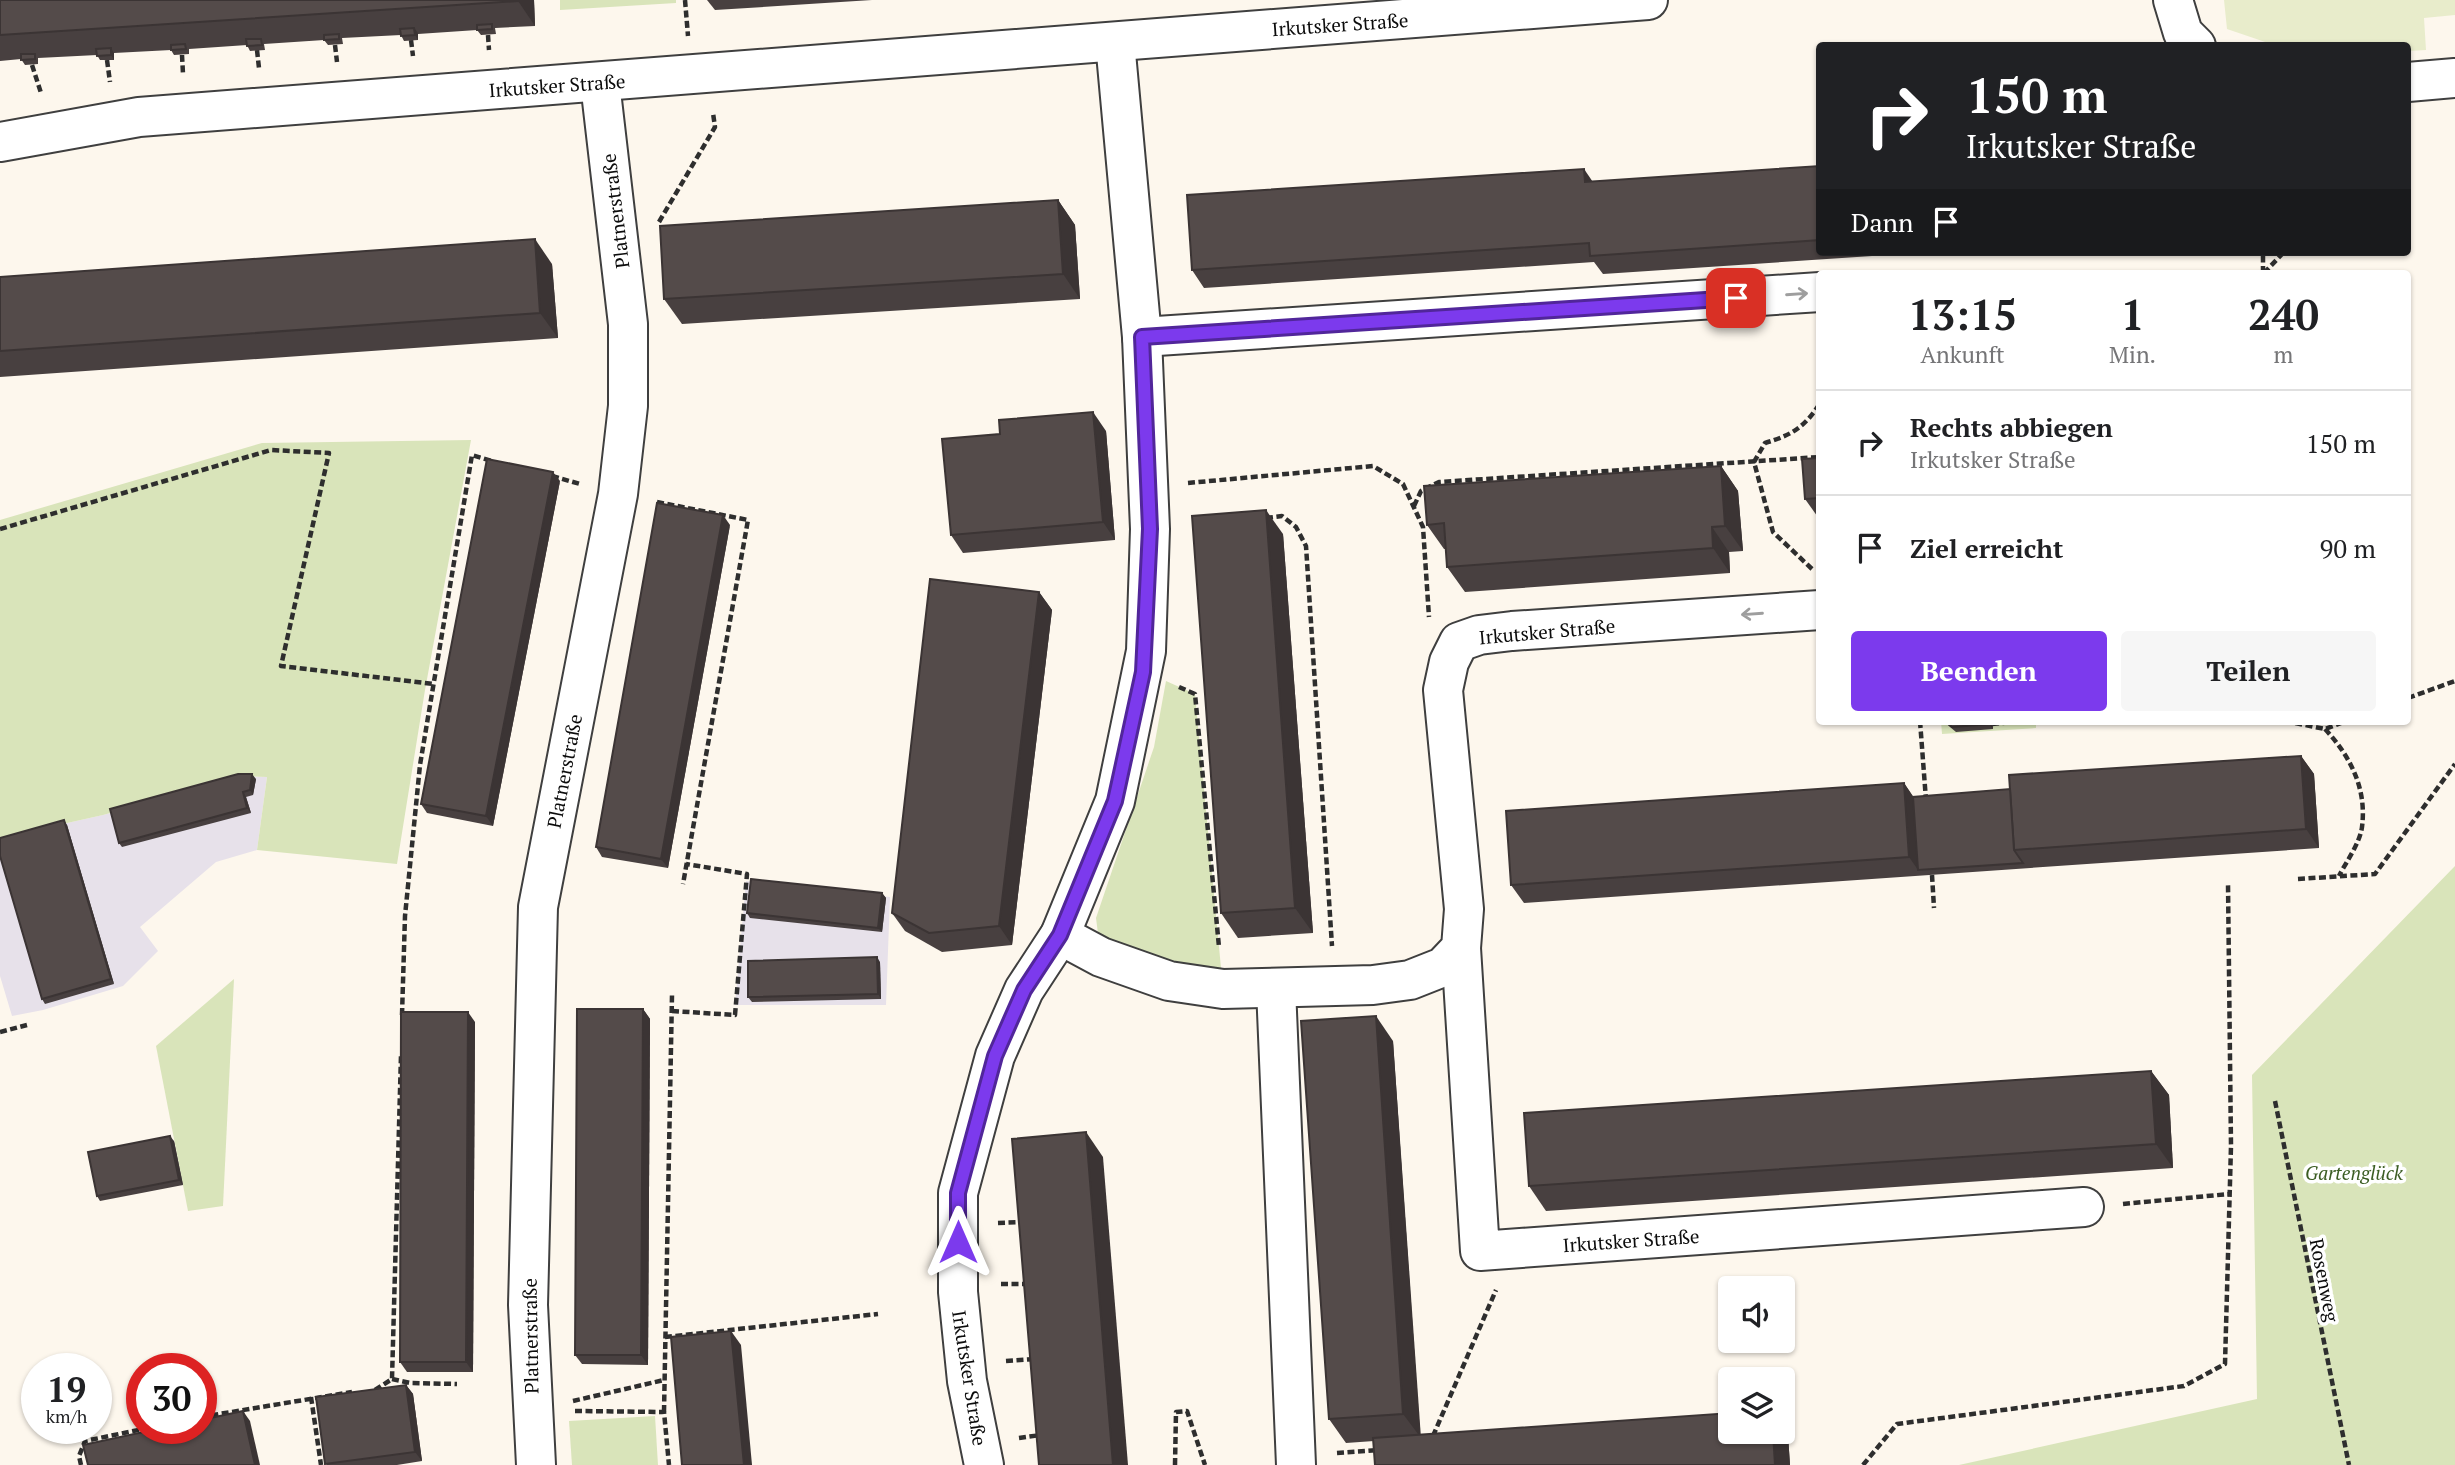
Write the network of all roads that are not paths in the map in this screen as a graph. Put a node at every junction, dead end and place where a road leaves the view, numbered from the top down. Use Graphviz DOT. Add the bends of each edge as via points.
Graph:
graph roads {
  1 [pos="1648,0"];
  2 [pos="2172,0"];
  3 [pos="1115,42"];
  4 [pos="2192,42"];
  5 [pos="2455,78"];
  6 [pos="2411,82"];
  7 [pos="600,83"];
  8 [pos="0,142"];
  9 [pos="1816,292"];
  10 [pos="1142,337"];
  11 [pos="1816,610"];
  12 [pos="1060,935"];
  13 [pos="1461,948"];
  14 [pos="1276,988"];
  15 [pos="2084,1207"];
  16 [pos="536,1465"];
  17 [pos="984,1465"];
  18 [pos="1296,1465"];
  1 -- 3 [label="street, Irkutsker Straße"];
  2 -- 4 [label="street" via="2183,33"];
  3 -- 7 [label="street, Irkutsker Straße"];
  3 -- 10 [label="street, Irkutsker Straße"];
  5 -- 6 [label="street"];
  7 -- 8 [label="street, Irkutsker Straße" via="138,117"];
  7 -- 16 [label="street, Platnerstraße" via="628,324 628,406 618,494 538,906 528,1305"];
  10 -- 9 [label="street, one-way"];
  10 -- 12 [label="street, Irkutsker Straße" via="1150,539 1143,672 1115,801"];
  11 -- 13 [label="street, Irkutsker Straße, one-way" via="1479,635 1459,642 1443,690 1464,909"];
  12 -- 14 [label="street" via="1101,957 1169,981 1223,989"];
  12 -- 17 [label="street, Irkutsker Straße" via="1024,990 995,1056 958,1193 958,1292 967,1381"];
  13 -- 14 [label="street" via="1443,967 1410,980"];
  13 -- 15 [label="street, Irkutsker Straße" via="1480,1251"];
  14 -- 18 [label="street"];
}
